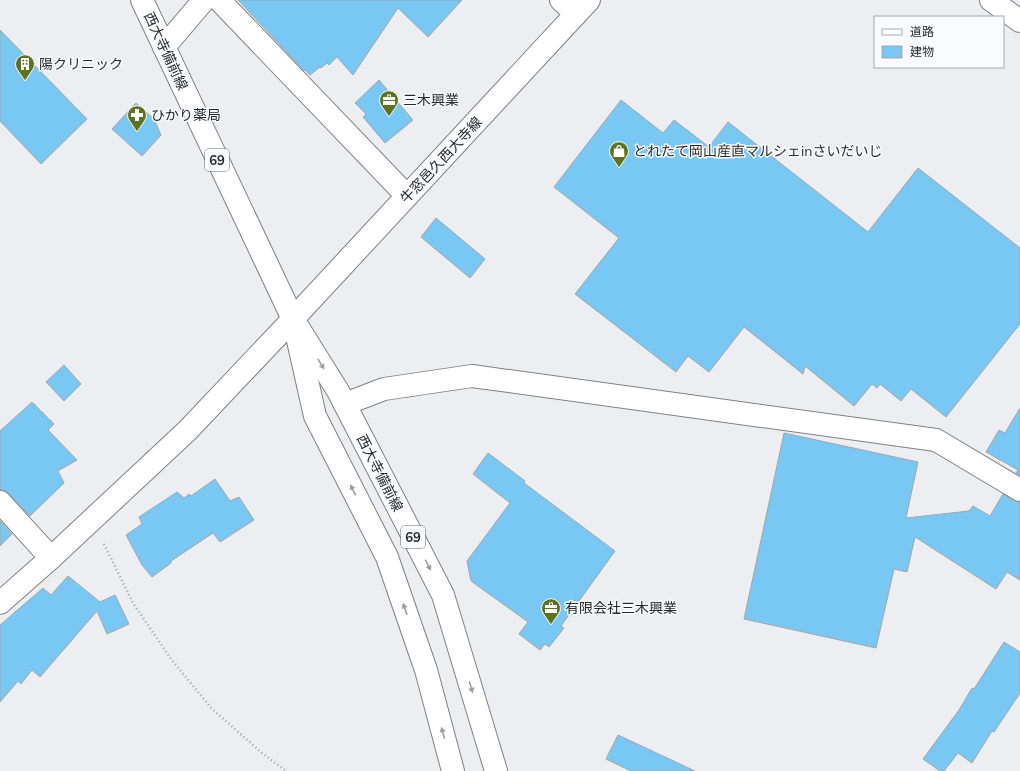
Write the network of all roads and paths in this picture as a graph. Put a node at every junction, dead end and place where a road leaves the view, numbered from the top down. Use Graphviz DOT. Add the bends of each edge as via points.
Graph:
graph roads {
  1 [pos="142,0"];
  2 [pos="204,0"];
  3 [pos="219,0"];
  4 [pos="991,0"];
  5 [pos="575,5"];
  6 [pos="1020,21"];
  7 [pos="164,47"];
  8 [pos="407,196"];
  9 [pos="293,319"];
  10 [pos="345,404"];
  11 [pos="1020,490"];
  12 [pos="0,502"];
  13 [pos="93,520"];
  14 [pos="51,558"];
  15 [pos="0,602"];
  16 [pos="286,771"];
  17 [pos="453,771"];
  18 [pos="496,771"];
  1 -- 7 [label="main road, 西大寺備前線 / 69"];
  2 -- 7 [label="main road"];
  3 -- 8 [label="main road"];
  4 -- 6 [label="main road"];
  5 -- 8 [label="main road, 牛窓邑久西大寺線"];
  7 -- 9 [label="main road, 西大寺備前線 / 69"];
  8 -- 9 [label="main road, 牛窓邑久西大寺線"];
  9 -- 10 [label="main road, 西大寺備前線 / 69, one-way"];
  9 -- 13 [label="main road, 牛窓邑久西大寺線" via="188,430"];
  17 -- 9 [label="main road, 西大寺備前線 / 69, one-way" via="426,670 387,557 315,416"];
  10 -- 11 [label="main road" via="384,390 472,376 936,440"];
  10 -- 18 [label="main road, 西大寺備前線 / 69, one-way" via="443,595"];
  12 -- 14 [label="main road"];
  13 -- 14 [label="main road, 牛窓邑久西大寺線"];
  13 -- 16 [label="path" via="133,603 171,659 212,709"];
  14 -- 15 [label="main road, 牛窓邑久西大寺線"];
}
